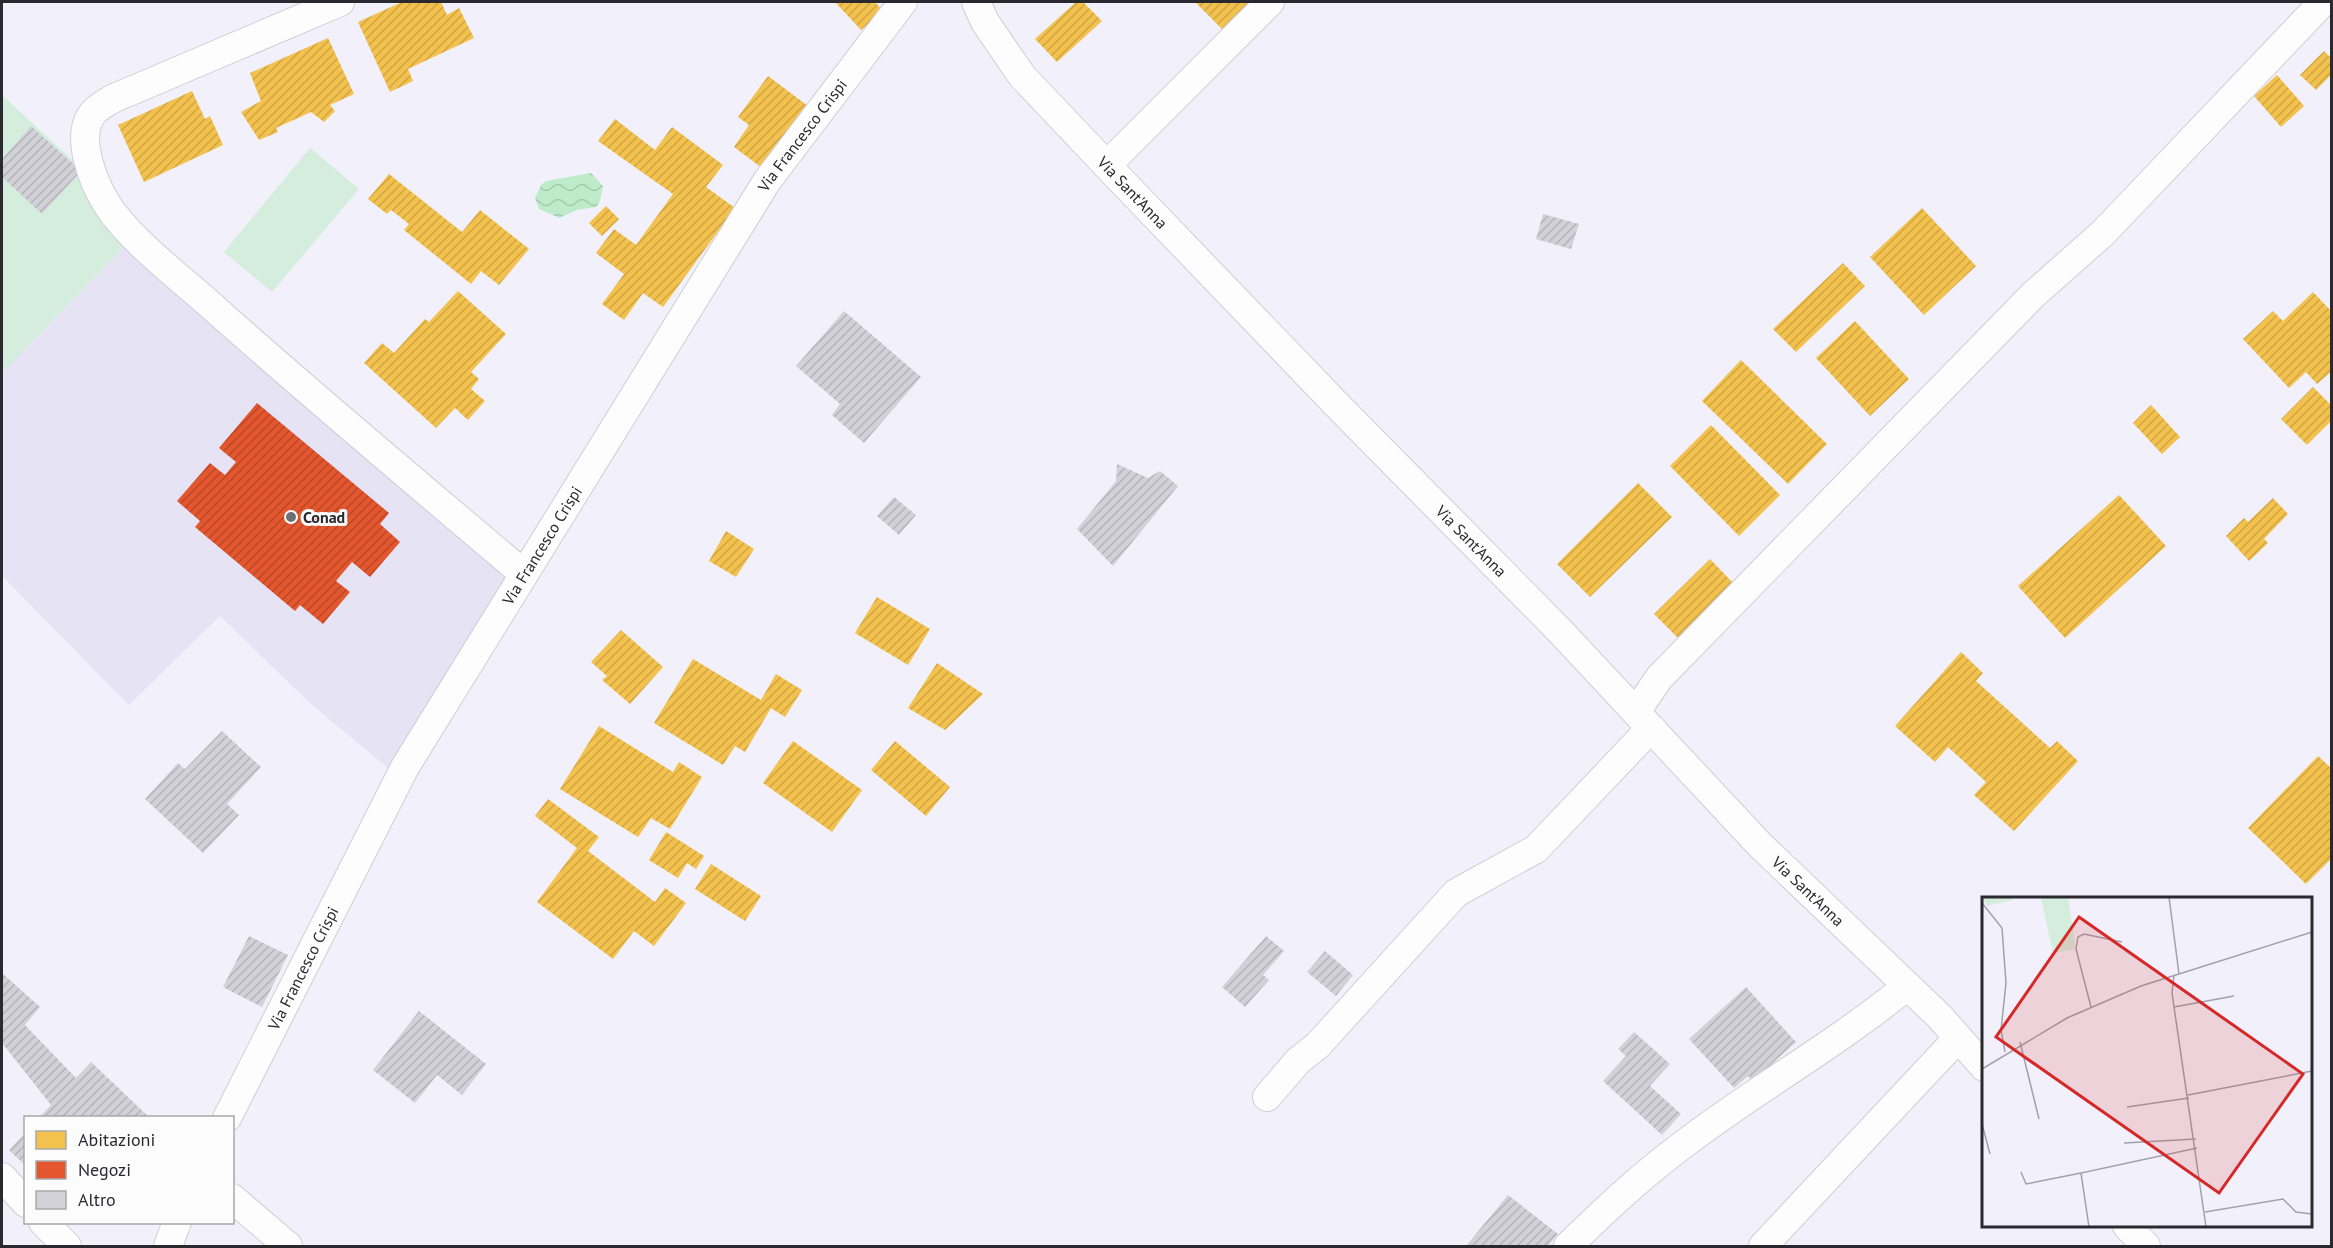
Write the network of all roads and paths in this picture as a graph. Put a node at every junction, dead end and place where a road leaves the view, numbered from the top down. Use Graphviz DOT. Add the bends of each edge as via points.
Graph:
graph roads {
  1 [pos="340,2"];
  2 [pos="903,2"];
  3 [pos="975,2"];
  4 [pos="1269,2"];
  5 [pos="2323,2"];
  6 [pos="1107,165"];
  7 [pos="524,574"];
  8 [pos="1643,720"];
  9 [pos="1907,986"];
  10 [pos="1958,1038"];
  11 [pos="1982,1065"];
  12 [pos="1267,1097"];
  13 [pos="228,1116"];
  14 [pos="2,1177"];
  15 [pos="234,1200"];
  16 [pos="24,1201"];
  17 [pos="45,1224"];
  18 [pos="176,1224"];
  19 [pos="2128,1227"];
  20 [pos="67,1246"];
  21 [pos="168,1246"];
  22 [pos="288,1246"];
  23 [pos="1568,1246"];
  24 [pos="1763,1246"];
  25 [pos="2146,1246"];
  1 -- 7 [label="street" via="112,99 93,112 87,123 85,149 94,180 108,207 134,236 282,369"];
  2 -- 7 [label="street, Via Francesco Crispi" via="767,182"];
  3 -- 6 [label="street, Via Sant'Anna" via="1022,76"];
  4 -- 6 [label="street"];
  5 -- 8 [label="street" via="2103,233 2033,295 1659,678"];
  6 -- 8 [label="street, Via Sant'Anna"];
  7 -- 13 [label="street, Via Francesco Crispi" via="405,766"];
  8 -- 9 [label="street, Via Sant'Anna" via="1759,844"];
  8 -- 12 [label="street" via="1536,849 1455,893"];
  9 -- 10 [label="street, Via Sant'Anna"];
  9 -- 23 [label="street" via="1869,1018 1685,1143 1627,1189"];
  10 -- 11 [label="street, Via Sant'Anna"];
  10 -- 24 [label="street"];
  14 -- 16 [label="street"];
  15 -- 22 [label="street"];
  17 -- 20 [label="street"];
  18 -- 21 [label="street"];
  19 -- 25 [label="street"];
}
